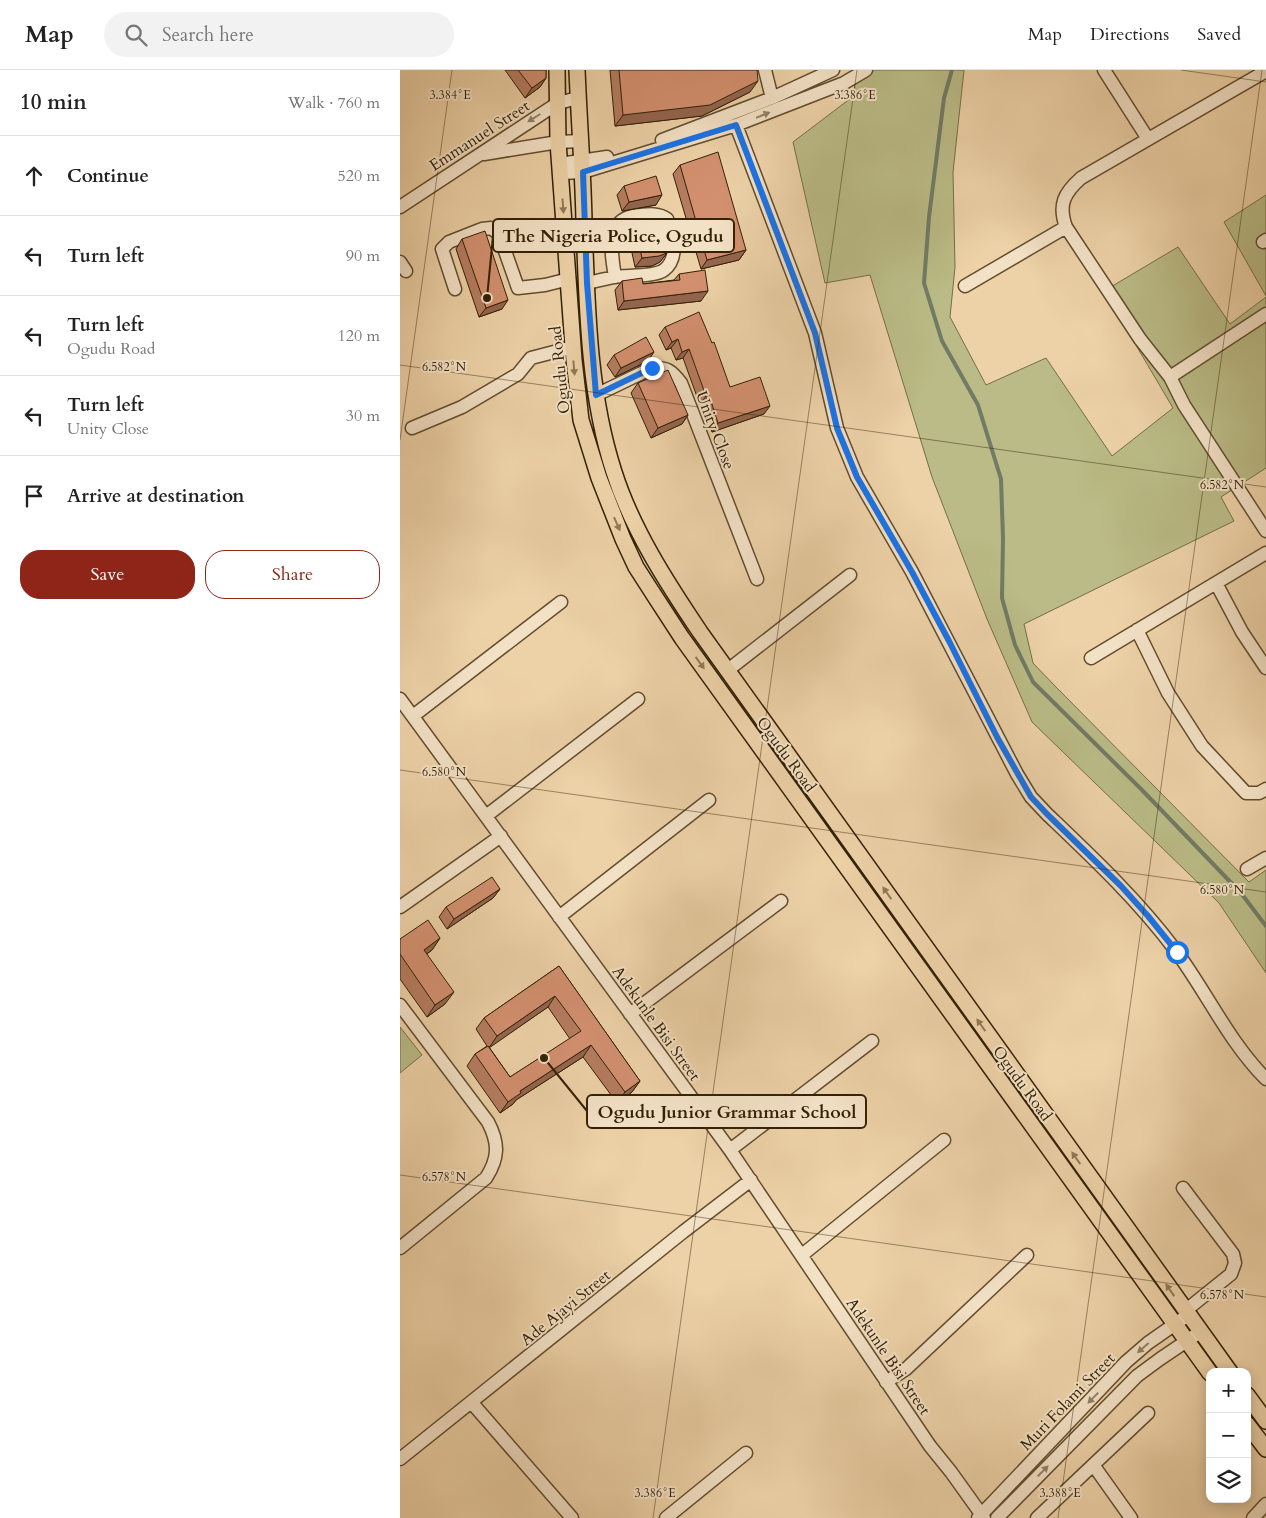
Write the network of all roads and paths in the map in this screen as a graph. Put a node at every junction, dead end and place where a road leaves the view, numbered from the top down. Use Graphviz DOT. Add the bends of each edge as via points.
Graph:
graph roads {
  1 [pos="557,70"];
  2 [pos="577,70"];
  3 [pos="765,70"];
  4 [pos="833,70"];
  5 [pos="866,70"];
  6 [pos="1104,70"];
  7 [pos="1266,71"];
  8 [pos="578,98"];
  9 [pos="772,98"];
  10 [pos="558,103"];
  11 [pos="736,125"];
  12 [pos="1148,139"];
  13 [pos="581,141"];
  14 [pos="558,142"];
  15 [pos="479,155"];
  16 [pos="582,167"];
  17 [pos="560,169"];
  18 [pos="400,207"];
  19 [pos="1066,228"];
  20 [pos="615,277"];
  21 [pos="569,279"];
  22 [pos="587,283"];
  23 [pos="965,286"];
  24 [pos="454,289"];
  25 [pos="1266,314"];
  26 [pos="573,347"];
  27 [pos="1170,377"];
  28 [pos="596,395"];
  29 [pos="412,428"];
  30 [pos="1266,531"];
  31 [pos="1266,553"];
  32 [pos="850,575"];
  33 [pos="757,579"];
  34 [pos="1216,583"];
  35 [pos="561,602"];
  36 [pos="1137,630"];
  37 [pos="1091,658"];
  38 [pos="1266,668"];
  39 [pos="728,670"];
  40 [pos="400,699"];
  41 [pos="638,699"];
  42 [pos="413,716"];
  43 [pos="783,747"];
  44 [pos="768,757"];
  45 [pos="1266,789"];
  46 [pos="709,800"];
  47 [pos="486,816"];
  48 [pos="500,836"];
  49 [pos="1266,858"];
  50 [pos="1246,870"];
  51 [pos="781,900"];
  52 [pos="400,906"];
  53 [pos="559,917"];
  54 [pos="400,1005"];
  55 [pos="630,1014"];
  56 [pos="872,1041"];
  57 [pos="1266,1079"];
  58 [pos="944,1140"];
  59 [pos="730,1150"];
  60 [pos="751,1180"];
  61 [pos="1183,1188"];
  62 [pos="400,1248"];
  63 [pos="802,1255"];
  64 [pos="1027,1255"];
  65 [pos="1186,1313"];
  66 [pos="1175,1324"];
  67 [pos="1200,1332"];
  68 [pos="1187,1341"];
  69 [pos="1206,1368"];
  70 [pos="1227,1368"];
  71 [pos="886,1382"];
  72 [pos="1251,1400"];
  73 [pos="472,1403"];
  74 [pos="1148,1413"];
  75 [pos="1266,1420"];
  76 [pos="1251,1429"];
  77 [pos="1266,1449"];
  78 [pos="746,1453"];
  79 [pos="400,1459"];
  80 [pos="1094,1466"];
  81 [pos="1266,1504"];
  82 [pos="981,1517"];
  83 [pos="572,1518"];
  84 [pos="666,1518"];
  85 [pos="997,1518"];
  86 [pos="1037,1518"];
  87 [pos="1131,1518"];
  88 [pos="1253,1518"];
  1 -- 10 [label="main road, Ogudu Road"];
  2 -- 8 [label="main road, Ogudu Road"];
  3 -- 9 [label="street"];
  4 -- 9 [label="street"];
  11 -- 5 [label="street, one-way" via="844,83"];
  6 -- 12 [label="street"];
  7 -- 12 [label="street"];
  8 -- 10 [label="street, Emmanuel Street"];
  8 -- 13 [label="main road, Ogudu Road"];
  9 -- 16 [label="street"];
  10 -- 14 [label="main road, Ogudu Road"];
  10 -- 15 [label="street, Emmanuel Street, one-way"];
  11 -- 16 [label="street"];
  11 -- 57 [label="street" via="815,333 837,428 857,477 917,581 1017,774 1031,797 1148,916 1177,952 1239,1048"];
  12 -- 19 [label="street" via="1081,178 1069,189 1063,203"];
  13 -- 14 [label="street"];
  13 -- 16 [label="main road, Ogudu Road"];
  14 -- 15 [label="street"];
  14 -- 17 [label="main road, Ogudu Road"];
  15 -- 18 [label="street, Emmanuel Street"];
  16 -- 17 [label="street"];
  16 -- 22 [label="main road, Ogudu Road"];
  17 -- 21 [label="main road, Ogudu Road, one-way"];
  19 -- 23 [label="street"];
  19 -- 27 [label="street" via="1140,339"];
  20 -- 20 [label="street" via="664,270 673,252 667,218 637,215 624,219 618,225 611,244"];
  20 -- 22 [label="street"];
  21 -- 24 [label="street" via="518,288 499,234 491,228 449,242 442,249"];
  21 -- 26 [label="main road, Ogudu Road"];
  22 -- 28 [label="main road, Ogudu Road"];
  25 -- 27 [label="street"];
  26 -- 29 [label="street" via="531,358 518,374 462,407"];
  26 -- 44 [label="main road, Ogudu Road, one-way" via="577,395 588,447 610,510 636,566"];
  27 -- 30 [label="street" via="1184,406"];
  28 -- 33 [label="street, Unity Close" via="652,368 669,369 674,374 681,383"];
  28 -- 39 [label="main road, Ogudu Road" via="607,448 629,509 679,601"];
  31 -- 34 [label="street"];
  32 -- 39 [label="street"];
  34 -- 36 [label="street"];
  34 -- 38 [label="street"];
  35 -- 42 [label="street"];
  36 -- 37 [label="street"];
  36 -- 45 [label="street" via="1168,693 1202,746 1246,792 1259,793"];
  39 -- 43 [label="main road, Ogudu Road"];
  40 -- 42 [label="street, Adekunle Bisi Street"];
  41 -- 47 [label="street"];
  42 -- 47 [label="street, Adekunle Bisi Street"];
  43 -- 44 [label="main road"];
  65 -- 43 [label="main road, Ogudu Road, one-way"];
  44 -- 66 [label="main road, Ogudu Road"];
  46 -- 53 [label="street"];
  47 -- 48 [label="street, Adekunle Bisi Street"];
  48 -- 52 [label="street"];
  48 -- 53 [label="street, Adekunle Bisi Street"];
  49 -- 50 [label="street"];
  51 -- 55 [label="street"];
  53 -- 55 [label="street, Adekunle Bisi Street"];
  54 -- 62 [label="street" via="488,1122 495,1136 496,1150 494,1166 486,1178"];
  55 -- 59 [label="street, Adekunle Bisi Street"];
  56 -- 59 [label="street"];
  58 -- 63 [label="street"];
  59 -- 60 [label="street, Adekunle Bisi Street"];
  60 -- 63 [label="street, Adekunle Bisi Street"];
  60 -- 73 [label="street, Ade Ajayi Street"];
  61 -- 65 [label="street, Muri Folami Street" via="1233,1254 1235,1263 1231,1274"];
  63 -- 71 [label="street, Adekunle Bisi Street"];
  64 -- 71 [label="street" via="906,1370"];
  65 -- 66 [label="street, Muri Folami Street"];
  65 -- 67 [label="main road, Ogudu Road"];
  66 -- 68 [label="main road, Ogudu Road"];
  66 -- 82 [label="street, Muri Folami Street, one-way" via="1126,1362"];
  67 -- 68 [label="street"];
  67 -- 70 [label="main road, Ogudu Road"];
  68 -- 69 [label="main road, Ogudu Road"];
  85 -- 68 [label="street, one-way" via="1137,1376"];
  71 -- 82 [label="street, Adekunle Bisi Street"];
  72 -- 75 [label="main road"];
  73 -- 79 [label="street, Ade Ajayi Street"];
  73 -- 83 [label="street"];
  74 -- 80 [label="street"];
  76 -- 77 [label="main road"];
  78 -- 84 [label="street"];
  80 -- 86 [label="street"];
  80 -- 87 [label="street"];
  81 -- 88 [label="street"];
}
